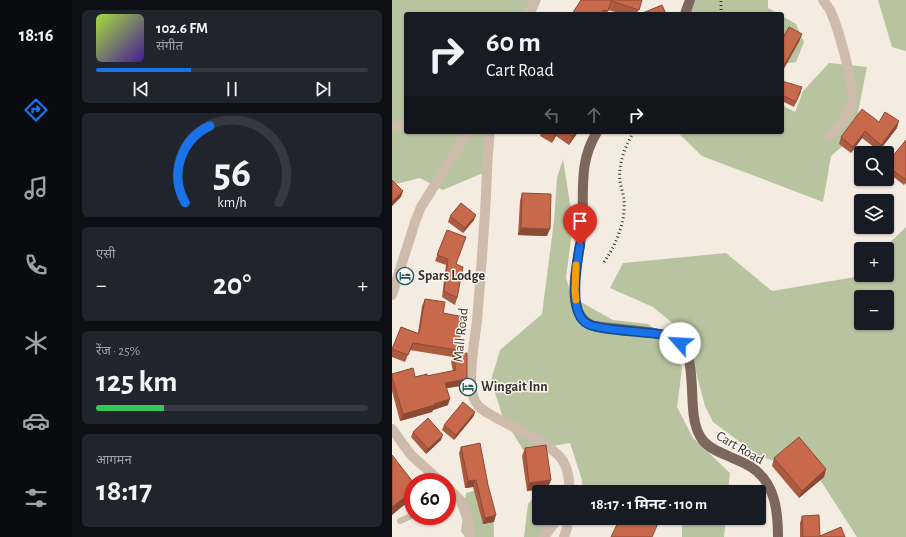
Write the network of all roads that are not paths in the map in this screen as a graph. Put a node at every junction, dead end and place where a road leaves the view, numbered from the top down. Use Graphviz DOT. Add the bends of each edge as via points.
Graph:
graph roads {
  1 [pos="534,0"];
  2 [pos="690,0"];
  3 [pos="822,0"];
  4 [pos="529,12"];
  5 [pos="686,12"];
  6 [pos="404,125"];
  7 [pos="392,128"];
  8 [pos="467,134"];
  9 [pos="490,134"];
  10 [pos="596,134"];
  11 [pos="829,136"];
  12 [pos="392,295"];
  13 [pos="392,429"];
  14 [pos="432,473"];
  15 [pos="570,485"];
  16 [pos="456,497"];
  17 [pos="404,519"];
  18 [pos="400,521"];
  19 [pos="553,525"];
  20 [pos="566,528"];
  21 [pos="470,537"];
  22 [pos="544,537"];
  23 [pos="560,537"];
  24 [pos="778,537"];
  1 -- 4 [label="street"];
  2 -- 5 [label="main road"];
  3 -- 11 [label="street" via="829,10 839,36 852,95 849,112"];
  6 -- 7 [label="street"];
  8 -- 12 [label="street" via="419,211"];
  9 -- 15 [label="street, Mall Road" via="484,235 471,364 473,399 479,408 551,449 560,457 568,472"];
  10 -- 24 [label="main road, Cart Road" via="588,149 582,175 582,231 575,274 578,313 586,324 658,334 680,343 690,366 694,415 699,435 705,444 751,467 767,483 777,510"];
  13 -- 14 [label="street" via="411,455"];
  16 -- 21 [label="street" via="461,501 469,523"];
  17 -- 18 [label="lane"];
  19 -- 22 [label="street"];
  20 -- 23 [label="street"];
}
